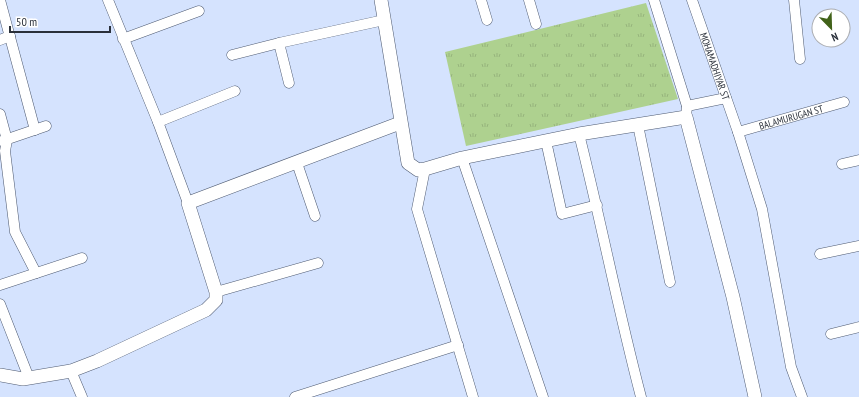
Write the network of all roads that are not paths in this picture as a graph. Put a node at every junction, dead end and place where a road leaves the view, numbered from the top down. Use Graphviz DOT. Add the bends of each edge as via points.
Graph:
graph roads {
  1 [pos="0,0"];
  2 [pos="108,0"];
  3 [pos="381,0"];
  4 [pos="481,0"];
  5 [pos="529,0"];
  6 [pos="654,0"];
  7 [pos="692,0"];
  8 [pos="794,0"];
  9 [pos="199,11"];
  10 [pos="384,20"];
  11 [pos="487,20"];
  12 [pos="536,24"];
  13 [pos="10,36"];
  14 [pos="123,39"];
  15 [pos="0,40"];
  16 [pos="279,43"];
  17 [pos="232,55"];
  18 [pos="800,59"];
  19 [pos="289,83"];
  20 [pos="235,91"];
  21 [pos="726,98"];
  22 [pos="844,102"];
  23 [pos="687,112"];
  24 [pos="0,114"];
  25 [pos="158,122"];
  26 [pos="400,123"];
  27 [pos="638,125"];
  28 [pos="46,126"];
  29 [pos="35,130"];
  30 [pos="738,132"];
  31 [pos="579,134"];
  32 [pos="4,141"];
  33 [pos="546,141"];
  34 [pos="462,158"];
  35 [pos="859,160"];
  36 [pos="297,163"];
  37 [pos="842,164"];
  38 [pos="425,169"];
  39 [pos="188,204"];
  40 [pos="597,205"];
  41 [pos="315,216"];
  42 [pos="859,246"];
  43 [pos="820,254"];
  44 [pos="82,258"];
  45 [pos="318,263"];
  46 [pos="36,273"];
  47 [pos="670,282"];
  48 [pos="0,285"];
  49 [pos="216,292"];
  50 [pos="0,304"];
  51 [pos="859,327"];
  52 [pos="831,334"];
  53 [pos="458,345"];
  54 [pos="70,371"];
  55 [pos="0,375"];
  56 [pos="29,378"];
  57 [pos="82,397"];
  58 [pos="296,397"];
  59 [pos="473,397"];
  60 [pos="543,397"];
  61 [pos="641,397"];
  62 [pos="754,397"];
  63 [pos="802,397"];
  1 -- 13 [label="street"];
  2 -- 14 [label="street"];
  3 -- 10 [label="street"];
  4 -- 11 [label="street"];
  5 -- 12 [label="street"];
  6 -- 23 [label="street"];
  7 -- 21 [label="street, MOHAMADHIYAR ST"];
  8 -- 18 [label="street"];
  9 -- 14 [label="street"];
  10 -- 16 [label="street"];
  10 -- 26 [label="street"];
  13 -- 15 [label="street"];
  13 -- 29 [label="street"];
  14 -- 25 [label="street"];
  16 -- 17 [label="street"];
  16 -- 19 [label="street"];
  20 -- 25 [label="street"];
  21 -- 23 [label="street"];
  21 -- 30 [label="street, MOHAMADHIYAR ST"];
  22 -- 30 [label="street, BALAMURUGAN ST"];
  23 -- 27 [label="street"];
  23 -- 62 [label="street" via="733,297"];
  24 -- 32 [label="street"];
  25 -- 39 [label="street"];
  26 -- 36 [label="street"];
  26 -- 38 [label="street" via="408,163 418,170"];
  27 -- 31 [label="street"];
  27 -- 47 [label="street"];
  28 -- 29 [label="street"];
  29 -- 32 [label="street"];
  30 -- 63 [label="street, MOHAMADHIYAR ST" via="762,209 791,367"];
  31 -- 33 [label="street"];
  31 -- 40 [label="street"];
  32 -- 46 [label="street" via="14,232"];
  33 -- 34 [label="street"];
  33 -- 40 [label="street" via="562,214"];
  34 -- 38 [label="street"];
  34 -- 60 [label="street"];
  35 -- 37 [label="street"];
  36 -- 39 [label="street"];
  36 -- 41 [label="street"];
  38 -- 53 [label="street" via="417,209"];
  39 -- 49 [label="street"];
  40 -- 61 [label="street" via="624,333"];
  42 -- 43 [label="street"];
  44 -- 46 [label="street"];
  45 -- 49 [label="street"];
  46 -- 48 [label="street"];
  49 -- 54 [label="street" via="216,300 206,310 98,361"];
  50 -- 56 [label="street"];
  51 -- 52 [label="street"];
  53 -- 58 [label="street"];
  53 -- 59 [label="street"];
  54 -- 56 [label="street"];
  54 -- 57 [label="street"];
  55 -- 56 [label="street"];
}
